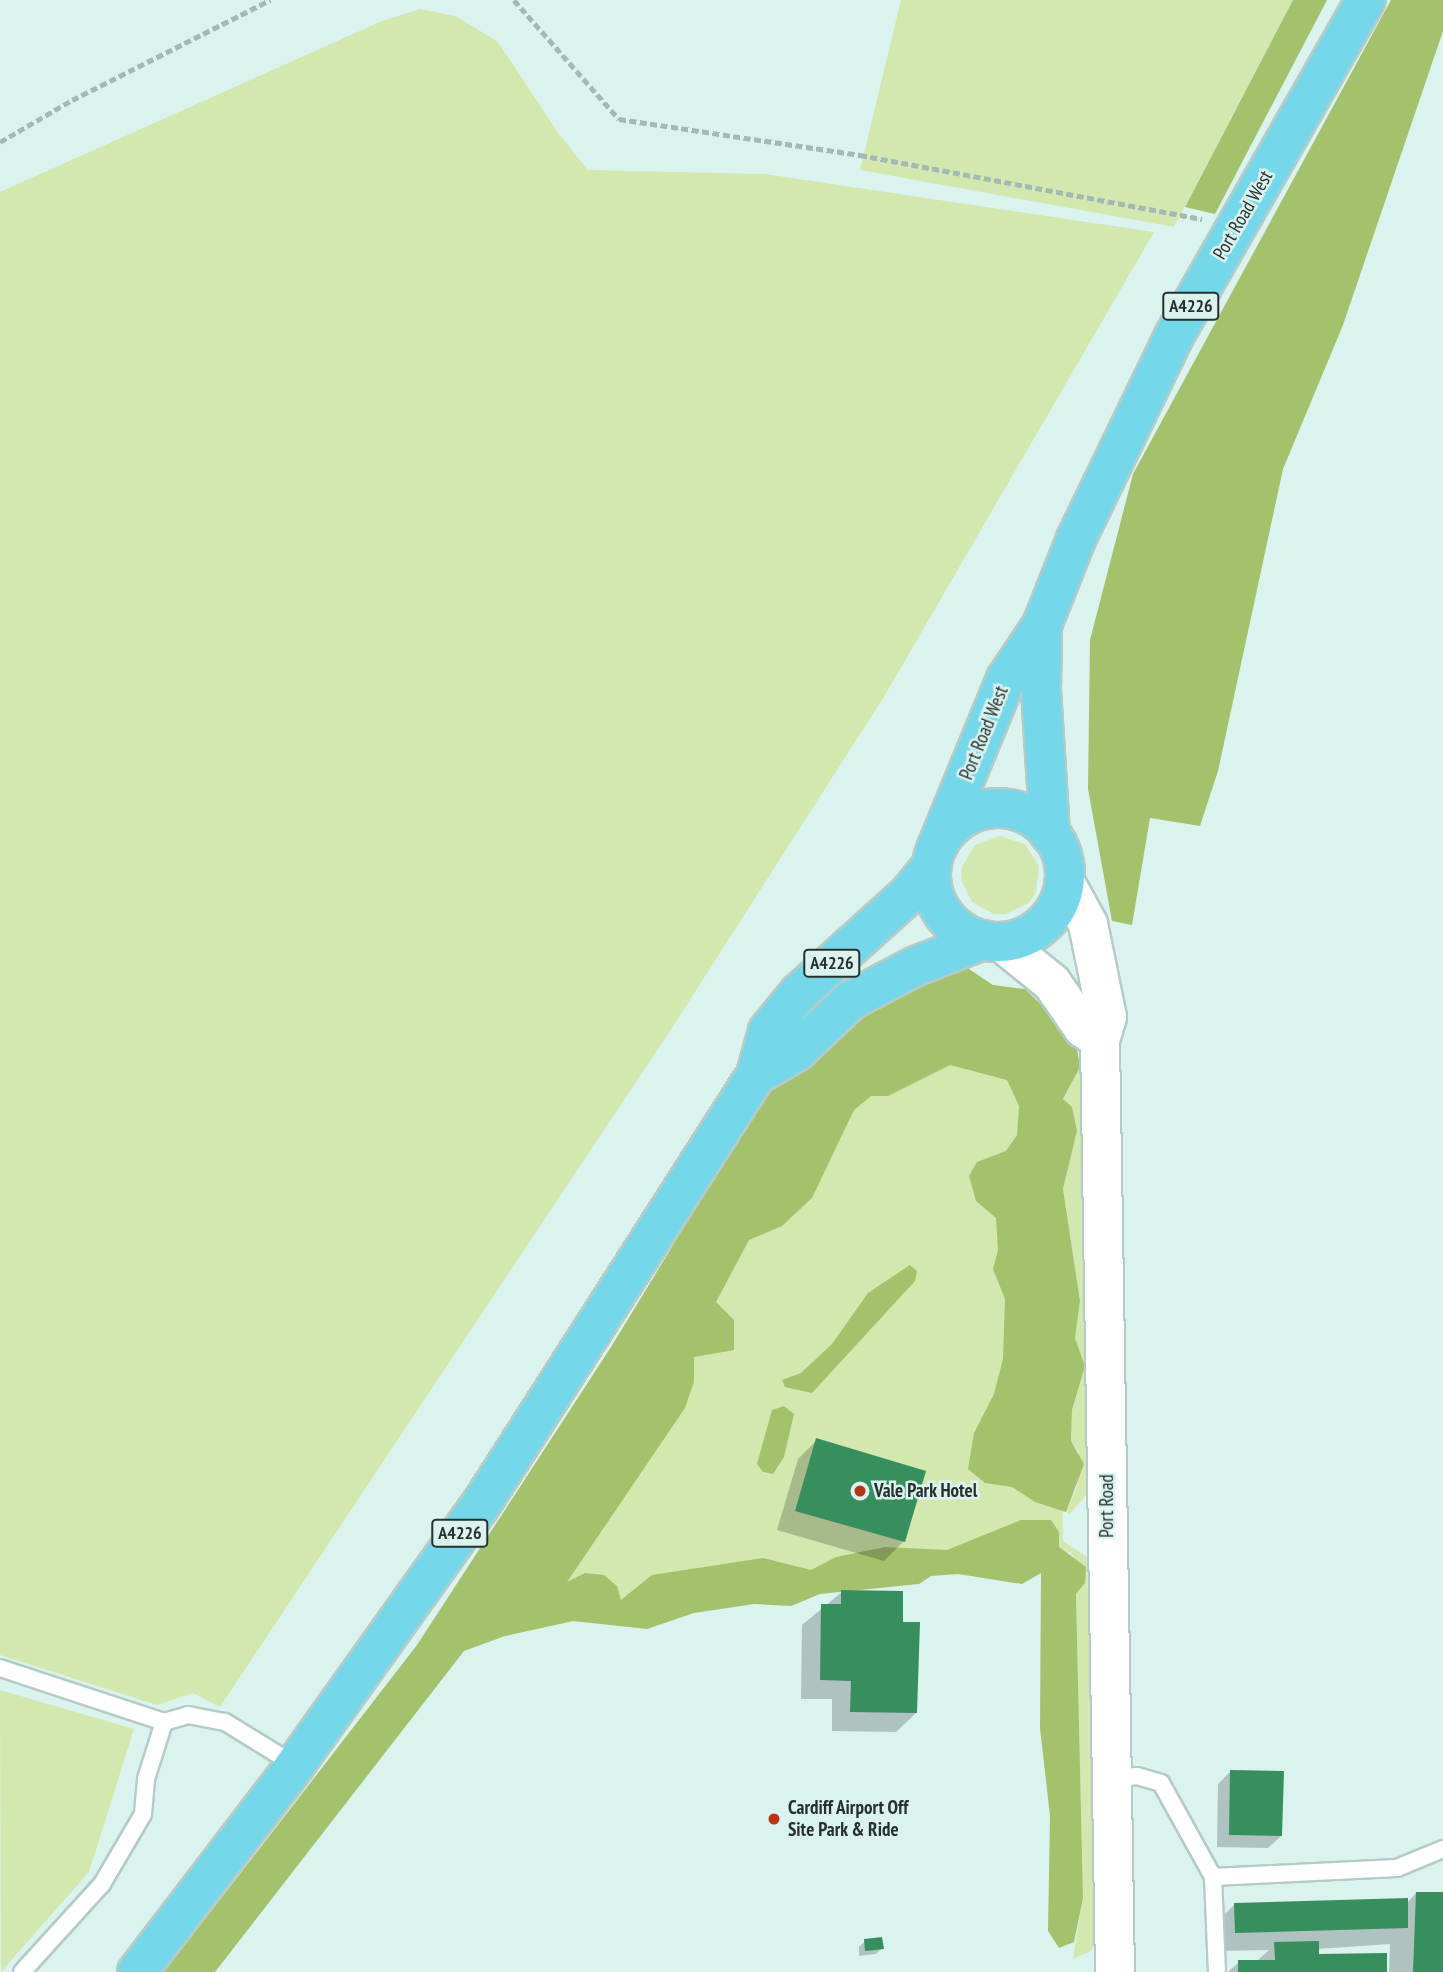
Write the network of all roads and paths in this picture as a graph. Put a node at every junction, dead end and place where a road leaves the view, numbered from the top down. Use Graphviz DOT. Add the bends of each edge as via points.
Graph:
graph roads {
  1 [pos="270,0"];
  2 [pos="514,0"];
  3 [pos="1366,0"];
  4 [pos="0,142"];
  5 [pos="1237,226"];
  6 [pos="1042,625"];
  7 [pos="1051,835"];
  8 [pos="934,857"];
  9 [pos="1065,882"];
  10 [pos="993,942"];
  11 [pos="1100,1041"];
  12 [pos="756,1075"];
  13 [pos="0,1668"];
  14 [pos="164,1722"];
  15 [pos="295,1765"];
  16 [pos="1111,1779"];
  17 [pos="1443,1849"];
  18 [pos="1213,1877"];
  19 [pos="22,1972"];
  20 [pos="137,1972"];
  21 [pos="1115,1972"];
  22 [pos="1217,1972"];
  1 -- 4 [label="path" via="72,100"];
  2 -- 5 [label="path" via="619,119 860,155"];
  3 -- 5 [label="main road, Port Road West / A4226"];
  5 -- 6 [label="main road, Port Road West / A4226" via="1157,372 1076,539"];
  6 -- 7 [label="main road, Port Road West / A4226" via="1041,690"];
  6 -- 8 [label="main road, Port Road West / A4226" via="1006,679"];
  7 -- 8 [label="main road, A4226" via="1028,815 1005,806 966,816"];
  7 -- 9 [label="main road, A4226" via="1064,862"];
  8 -- 10 [label="main road, A4226" via="935,902 953,925"];
  8 -- 12 [label="main road, A4226" via="768,1031"];
  9 -- 10 [label="main road, A4226" via="1059,902 1038,931"];
  9 -- 11 [label="street, Port Road" via="1088,924 1102,980 1107,1017"];
  10 -- 11 [label="street" via="1052,983 1083,1028"];
  10 -- 12 [label="main road, A4226" via="916,966 851,1000 796,1052"];
  11 -- 16 [label="street, Port Road"];
  12 -- 15 [label="main road, A4226" via="480,1506"];
  13 -- 14 [label="lane"];
  14 -- 15 [label="lane" via="188,1716 225,1722"];
  14 -- 19 [label="lane" via="146,1779 143,1814 102,1884"];
  15 -- 20 [label="main road, A4226"];
  16 -- 18 [label="lane" via="1137,1776 1161,1783"];
  16 -- 21 [label="street, Port Road"];
  17 -- 18 [label="lane" via="1397,1868"];
  18 -- 22 [label="lane"];
}
